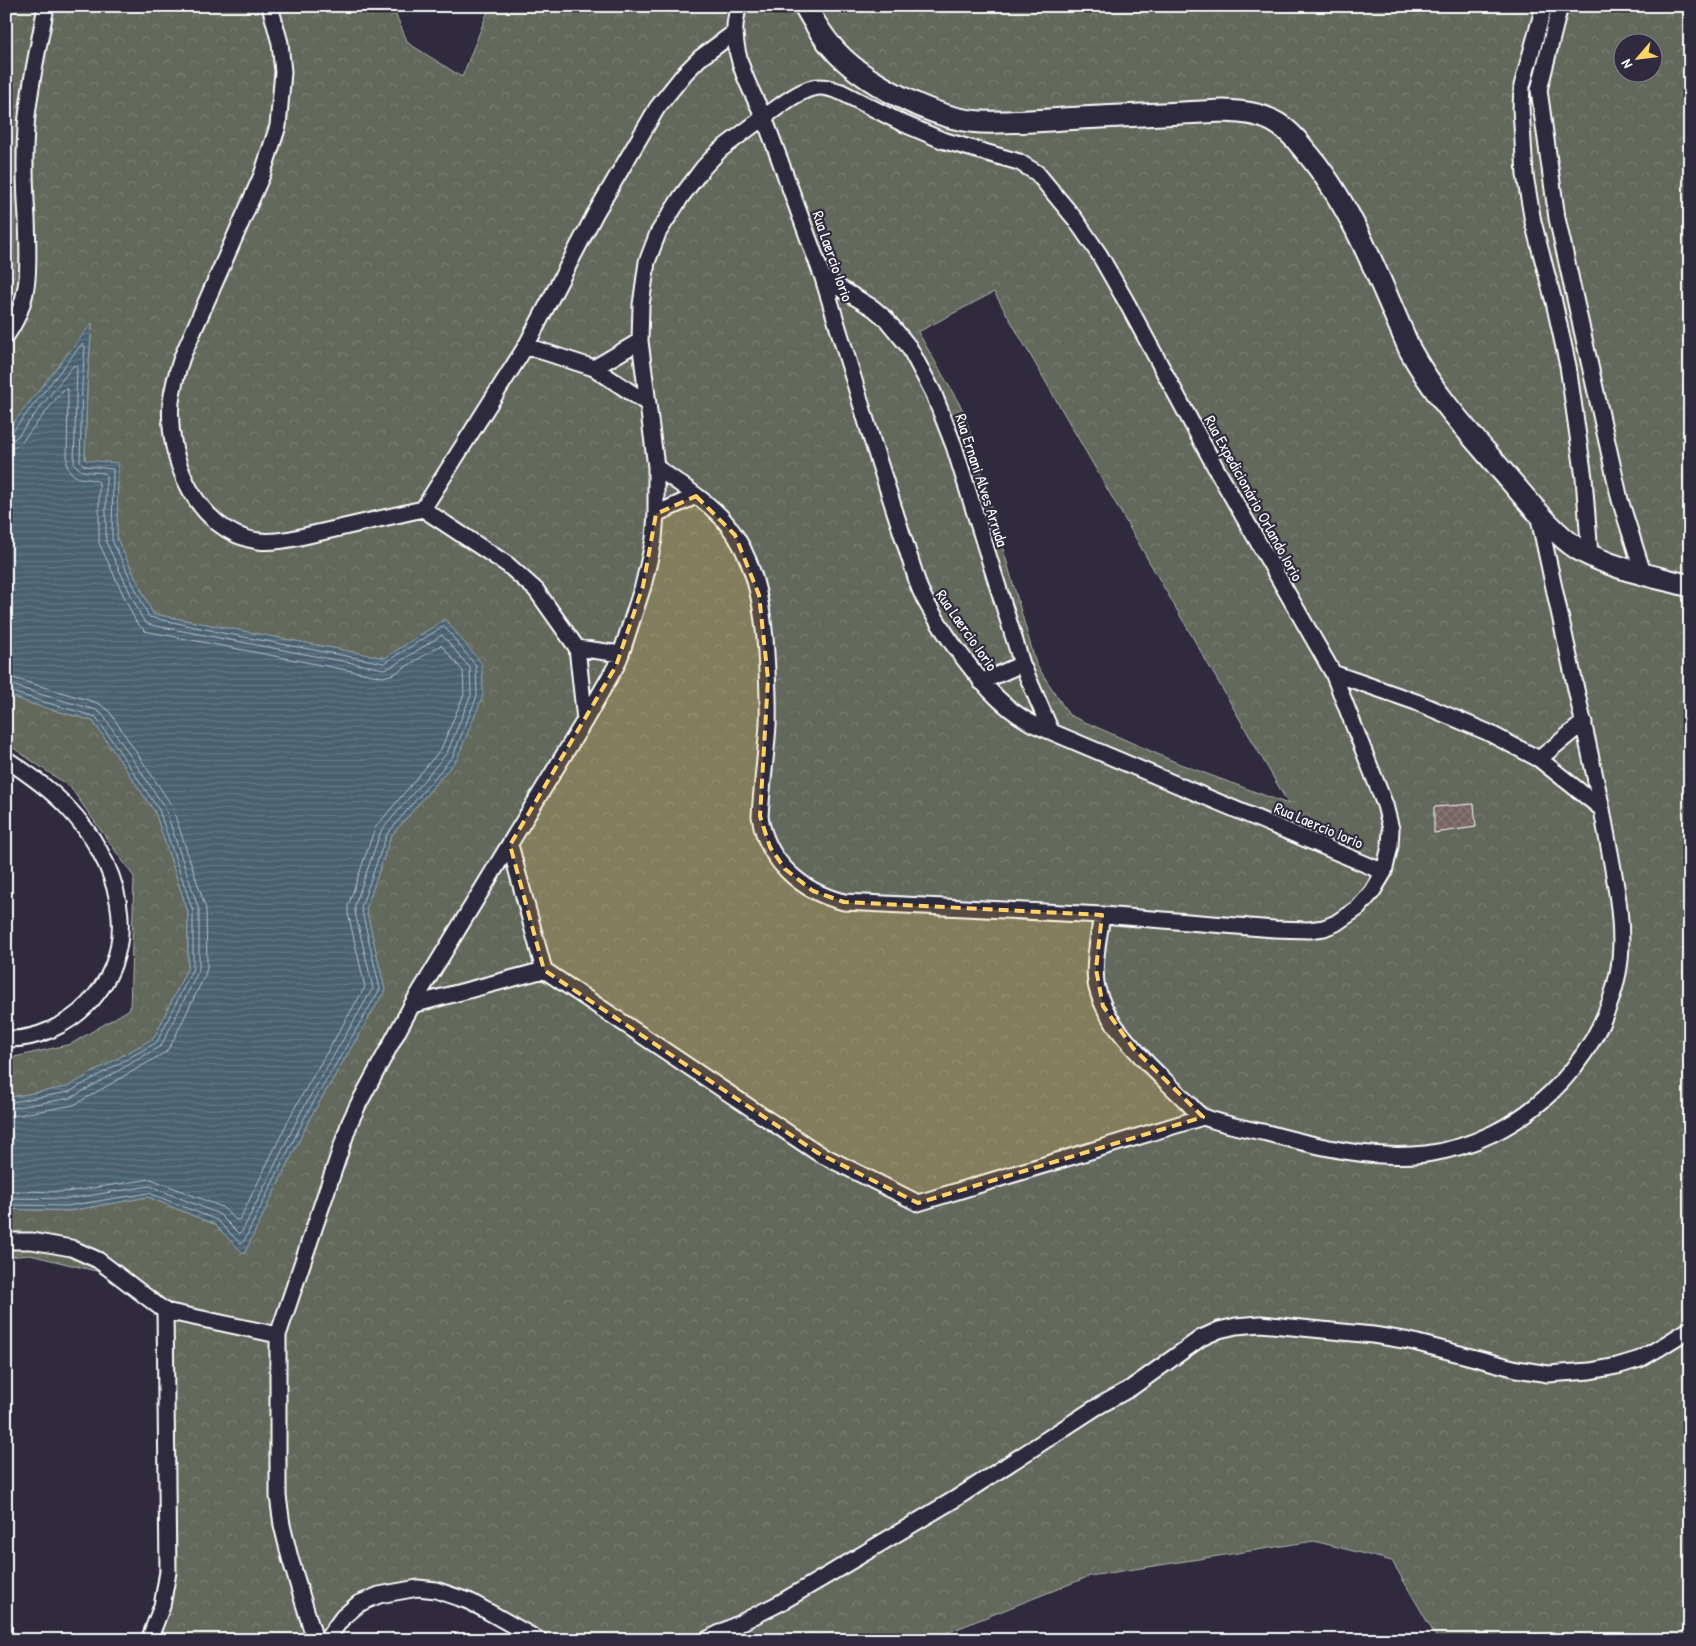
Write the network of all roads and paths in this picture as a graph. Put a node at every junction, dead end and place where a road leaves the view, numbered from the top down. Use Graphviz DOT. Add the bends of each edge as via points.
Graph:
graph roads {
  1 [pos="46,6"];
  2 [pos="270,6"];
  3 [pos="738,6"];
  4 [pos="805,6"];
  5 [pos="1544,6"];
  6 [pos="1560,6"];
  7 [pos="735,32"];
  8 [pos="764,117"];
  9 [pos="823,278"];
  10 [pos="6,336"];
  11 [pos="640,341"];
  12 [pos="526,346"];
  13 [pos="594,368"];
  14 [pos="647,403"];
  15 [pos="656,467"];
  16 [pos="696,496"];
  17 [pos="423,509"];
  18 [pos="1537,510"];
  19 [pos="656,514"];
  20 [pos="1590,555"];
  21 [pos="1643,573"];
  22 [pos="1690,586"];
  23 [pos="577,648"];
  24 [pos="621,654"];
  25 [pos="1022,664"];
  26 [pos="1333,673"];
  27 [pos="980,682"];
  28 [pos="585,720"];
  29 [pos="1584,722"];
  30 [pos="1051,731"];
  31 [pos="6,759"];
  32 [pos="1539,759"];
  33 [pos="1602,809"];
  34 [pos="510,845"];
  35 [pos="1384,872"];
  36 [pos="1102,915"];
  37 [pos="544,970"];
  38 [pos="412,1005"];
  39 [pos="6,1039"];
  40 [pos="1202,1117"];
  41 [pos="6,1241"];
  42 [pos="166,1311"];
  43 [pos="1690,1329"];
  44 [pos="278,1335"];
  45 [pos="149,1640"];
  46 [pos="315,1640"];
  47 [pos="326,1640"];
  48 [pos="539,1640"];
  49 [pos="706,1640"];
  1 -- 10 [label="street" via="26,125 28,280 23,305"];
  2 -- 17 [label="street" via="280,43 283,72 278,126 262,175 174,380 172,435 177,458 185,480 208,516 232,534 260,541 282,541"];
  3 -- 7 [label="street, Rua Laercio Iorio"];
  4 -- 18 [label="street" via="833,48 857,71 904,98 957,118 980,122 1223,111 1256,114 1280,125 1295,138 1329,180 1350,217 1425,377"];
  5 -- 20 [label="street" via="1522,86 1526,175 1533,222 1568,366 1584,478"];
  6 -- 21 [label="street" via="1539,90 1557,218 1620,500"];
  7 -- 8 [label="street, Rua Laercio Iorio" via="742,67"];
  7 -- 12 [label="street" via="700,58 657,108 595,214"];
  8 -- 9 [label="street, Rua Laercio Iorio"];
  8 -- 11 [label="street" via="713,157 658,232 644,276"];
  8 -- 26 [label="street, Rua Expedicionário Orlando Iorio" via="799,94 824,87 942,140 1019,162 1037,173 1099,254"];
  9 -- 25 [label="street, Rua Ernani Alves Arruda" via="886,319 921,368 954,446"];
  9 -- 27 [label="street, Rua Laercio Iorio" via="923,599"];
  11 -- 13 [label="street"];
  11 -- 14 [label="street"];
  12 -- 13 [label="street"];
  12 -- 17 [label="street"];
  13 -- 14 [label="street"];
  14 -- 15 [label="street"];
  15 -- 16 [label="street, Rua Expedicionário Orlando Iorio"];
  15 -- 19 [label="street"];
  16 -- 19 [label="street"];
  16 -- 36 [label="street, Rua Expedicionário Orlando Iorio" via="735,535 760,595 768,679 768,726 760,816 770,847 785,869 813,891 844,902"];
  17 -- 23 [label="street" via="523,577"];
  18 -- 20 [label="street" via="1567,540"];
  18 -- 29 [label="street"];
  19 -- 24 [label="street" via="648,564"];
  20 -- 21 [label="street"];
  21 -- 22 [label="street"];
  23 -- 24 [label="street"];
  23 -- 28 [label="street"];
  24 -- 28 [label="street"];
  25 -- 27 [label="street"];
  25 -- 30 [label="street, Rua Ernani Alves Arruda"];
  26 -- 32 [label="street" via="1456,718"];
  26 -- 35 [label="street, Rua Expedicionário Orlando Iorio" via="1391,828"];
  27 -- 30 [label="street, Rua Laercio Iorio" via="1018,716"];
  28 -- 34 [label="street"];
  29 -- 32 [label="street"];
  29 -- 33 [label="street"];
  30 -- 35 [label="street, Rua Laercio Iorio"];
  31 -- 39 [label="street" via="67,806 97,846 116,890 121,931 118,950 104,983 80,1012 50,1030"];
  32 -- 33 [label="street"];
  33 -- 40 [label="street" via="1621,929 1618,974 1600,1027 1567,1077 1549,1096 1523,1115 1478,1139 1426,1154 1356,1154"];
  34 -- 37 [label="street"];
  34 -- 38 [label="street"];
  35 -- 36 [label="street, Rua Expedicionário Orlando Iorio" via="1358,908 1324,928 1274,930"];
  36 -- 40 [label="street" via="1096,986 1103,1006 1133,1048"];
  37 -- 38 [label="street"];
  37 -- 40 [label="street" via="818,1154 918,1203"];
  38 -- 44 [label="street" via="350,1122"];
  41 -- 42 [label="street" via="53,1244 84,1253"];
  42 -- 44 [label="street"];
  42 -- 45 [label="street" via="168,1572 162,1606"];
  43 -- 49 [label="street" via="1640,1359 1590,1371 1548,1374 1374,1335 1261,1324 1219,1330 1201,1338 1131,1388 947,1504 794,1594"];
  44 -- 46 [label="street" via="278,1496 290,1558"];
  47 -- 48 [label="street" via="343,1617 358,1604 379,1595 418,1588 436,1590 471,1602"];
}
